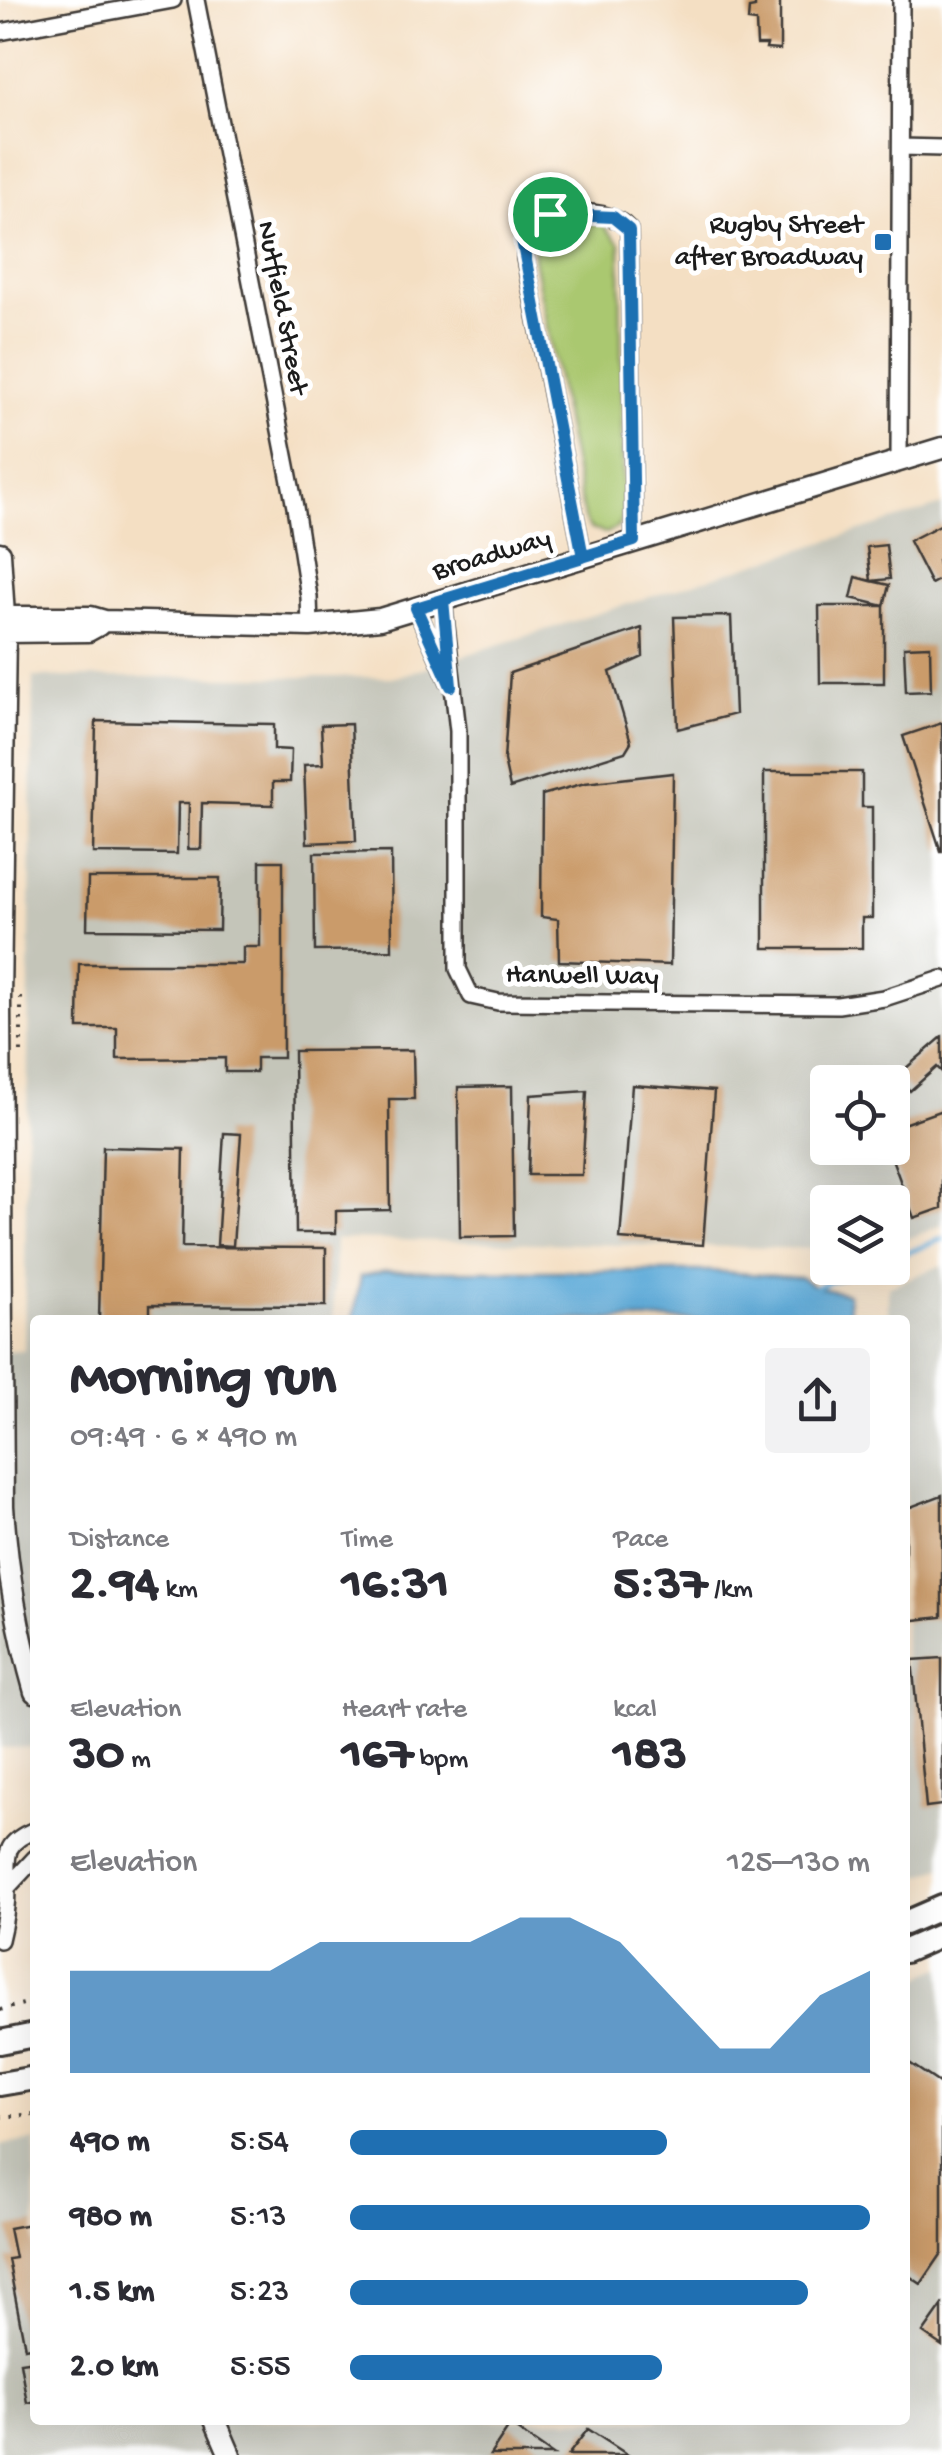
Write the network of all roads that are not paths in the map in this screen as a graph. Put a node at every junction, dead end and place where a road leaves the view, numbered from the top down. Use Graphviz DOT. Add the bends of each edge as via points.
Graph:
graph roads {
  1 [pos="173,0"];
  2 [pos="196,0"];
  3 [pos="902,0"];
  4 [pos="0,32"];
  5 [pos="901,147"];
  6 [pos="942,148"];
  7 [pos="942,448"];
  8 [pos="899,461"];
  9 [pos="634,541"];
  10 [pos="0,553"];
  11 [pos="583,557"];
  12 [pos="443,600"];
  13 [pos="416,608"];
  14 [pos="5,624"];
  15 [pos="310,626"];
  16 [pos="451,686"];
  17 [pos="942,979"];
  18 [pos="0,1002"];
  19 [pos="30,1674"];
  20 [pos="30,1832"];
  21 [pos="30,1863"];
  22 [pos="7,1888"];
  23 [pos="942,1907"];
  24 [pos="910,1921"];
  25 [pos="942,1935"];
  26 [pos="0,1940"];
  27 [pos="910,1949"];
  28 [pos="30,2037"];
  29 [pos="0,2042"];
  30 [pos="30,2079"];
  31 [pos="0,2084"];
  32 [pos="217,2425"];
  33 [pos="230,2455"];
  1 -- 4 [label="street"];
  2 -- 15 [label="street, Nutfield Street" via="295,508"];
  3 -- 5 [label="street"];
  5 -- 6 [label="street"];
  5 -- 8 [label="street"];
  7 -- 8 [label="street, Broadway"];
  8 -- 9 [label="street, Broadway"];
  9 -- 11 [label="street, Broadway"];
  9 -- 11 [label="street" via="629,230 603,215 538,216 525,230 524,258"];
  10 -- 14 [label="street"];
  11 -- 12 [label="street, Broadway"];
  12 -- 13 [label="street, Broadway"];
  12 -- 16 [label="street, Hanwell Way"];
  13 -- 15 [label="street, Broadway" via="365,622"];
  13 -- 16 [label="street, Hanwell Way"];
  14 -- 15 [label="street, Broadway" via="91,617"];
  14 -- 18 [label="street"];
  16 -- 17 [label="street, Hanwell Way" via="458,731 458,968 471,996 498,1002 838,1006"];
  18 -- 19 [label="street" via="2,1506 6,1571"];
  20 -- 22 [label="street" via="4,1858"];
  21 -- 22 [label="street"];
  22 -- 26 [label="street"];
  23 -- 24 [label="main road"];
  25 -- 27 [label="main road"];
  28 -- 29 [label="main road"];
  30 -- 31 [label="main road"];
  32 -- 33 [label="street"];
}
